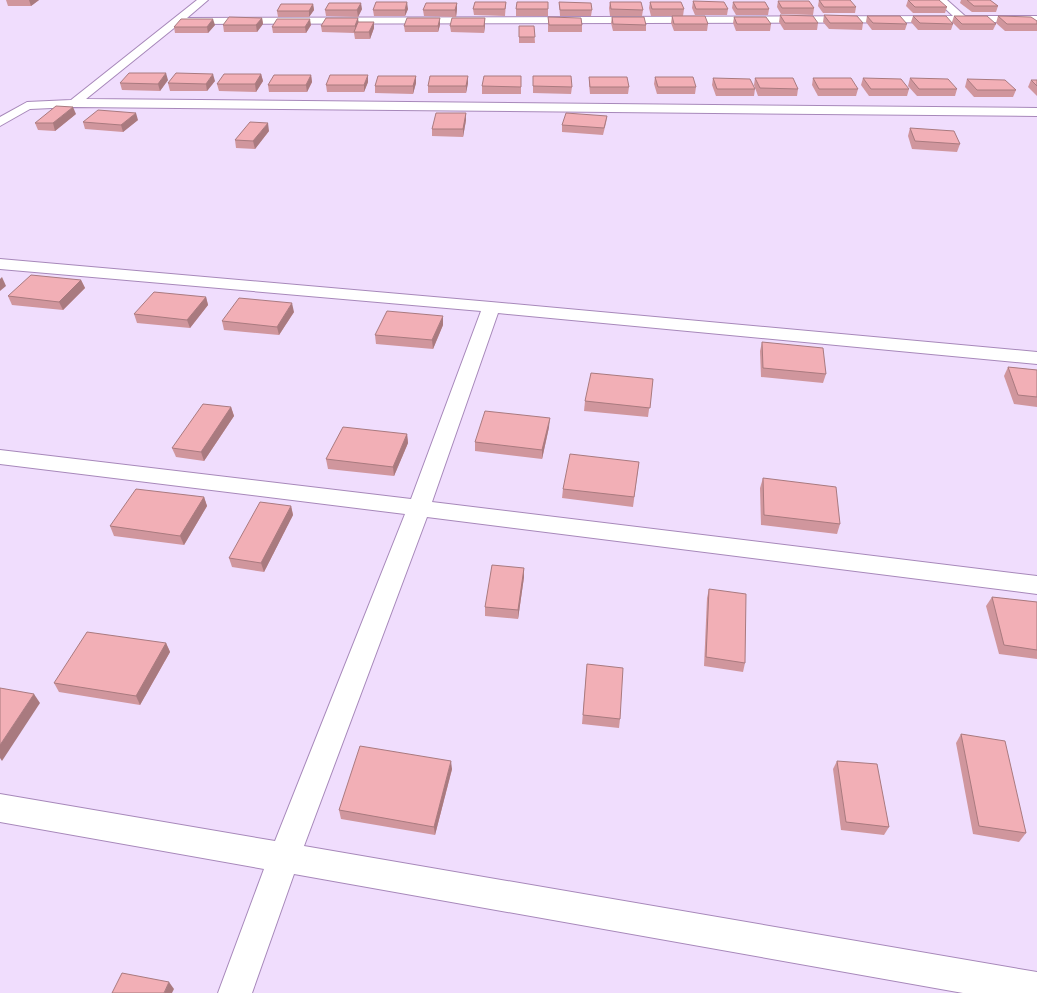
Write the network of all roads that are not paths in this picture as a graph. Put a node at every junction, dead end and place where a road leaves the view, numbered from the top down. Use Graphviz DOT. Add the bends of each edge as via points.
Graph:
graph roads {
  1 [pos="203,0"];
  2 [pos="941,0"];
  3 [pos="962,19"];
  4 [pos="1037,19"];
  5 [pos="177,21"];
  6 [pos="74,103"];
  7 [pos="1037,112"];
  8 [pos="0,122"];
  9 [pos="0,264"];
  10 [pos="491,307"];
  11 [pos="1037,358"];
  12 [pos="0,458"];
  13 [pos="419,508"];
  14 [pos="1037,585"];
  15 [pos="0,808"];
  16 [pos="284,858"];
  17 [pos="1037,988"];
  18 [pos="235,993"];
  1 -- 5 [label="street"];
  2 -- 3 [label="street"];
  3 -- 4 [label="street"];
  3 -- 5 [label="street"];
  5 -- 6 [label="street"];
  6 -- 7 [label="street"];
  6 -- 8 [label="street" via="27,106"];
  9 -- 10 [label="street"];
  10 -- 11 [label="street"];
  10 -- 13 [label="street"];
  12 -- 13 [label="street"];
  13 -- 14 [label="street"];
  13 -- 16 [label="street"];
  15 -- 16 [label="street"];
  16 -- 17 [label="street"];
  16 -- 18 [label="street"];
}
